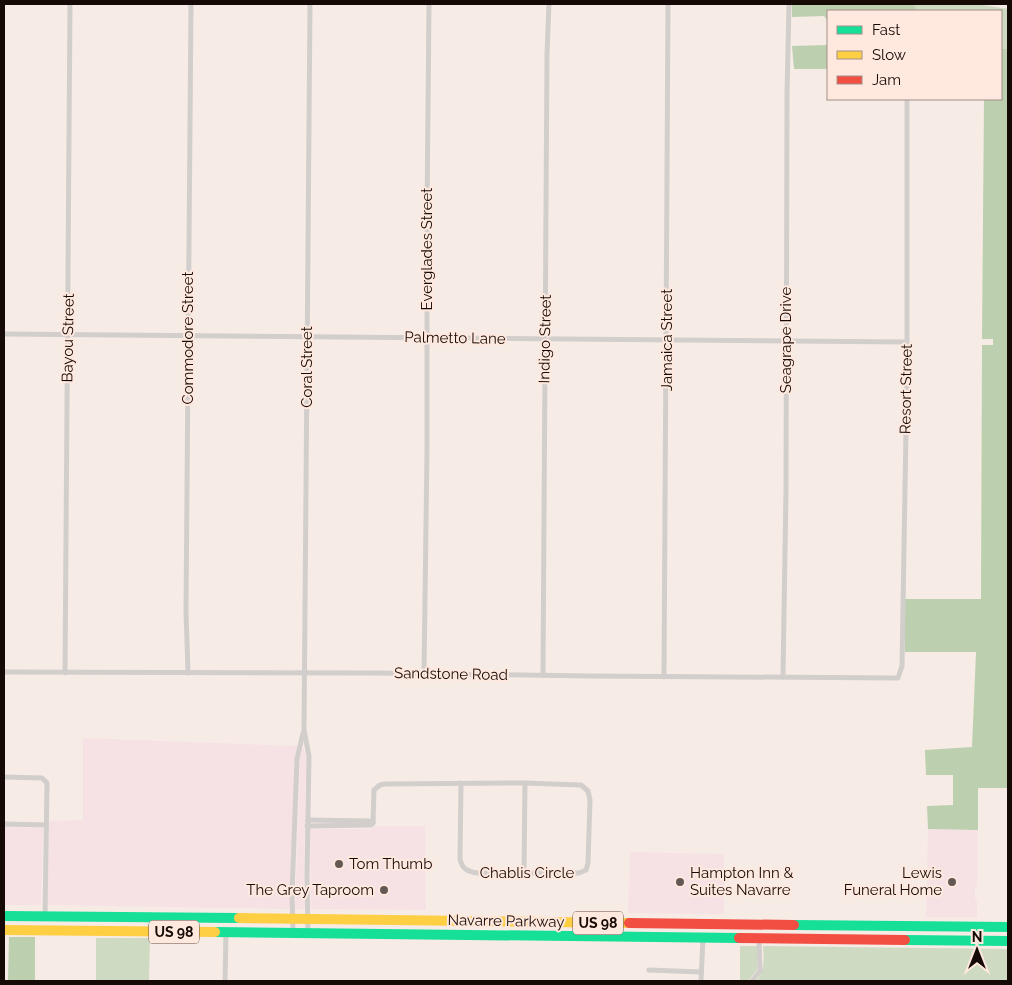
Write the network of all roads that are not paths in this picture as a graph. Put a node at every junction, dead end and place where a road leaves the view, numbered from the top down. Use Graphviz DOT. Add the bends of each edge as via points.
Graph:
graph roads {
  1 [pos="70,4"];
  2 [pos="192,4"];
  3 [pos="310,4"];
  4 [pos="429,4"];
  5 [pos="548,4"];
  6 [pos="668,4"];
  7 [pos="789,4"];
  8 [pos="907,100"];
  9 [pos="4,334"];
  10 [pos="69,335"];
  11 [pos="190,336"];
  12 [pos="307,336"];
  13 [pos="427,337"];
  14 [pos="545,340"];
  15 [pos="667,340"];
  16 [pos="786,341"];
  17 [pos="906,342"];
  18 [pos="4,672"];
  19 [pos="66,672"];
  20 [pos="188,673"];
  21 [pos="305,674"];
  22 [pos="424,674"];
  23 [pos="543,675"];
  24 [pos="664,677"];
  25 [pos="783,677"];
  26 [pos="898,678"];
  27 [pos="304,730"];
  28 [pos="4,777"];
  29 [pos="461,783"];
  30 [pos="525,783"];
  31 [pos="308,823"];
  32 [pos="4,824"];
  33 [pos="46,825"];
  34 [pos="524,873"];
  35 [pos="4,916"];
  36 [pos="45,916"];
  37 [pos="103,917"];
  38 [pos="129,917"];
  39 [pos="293,919"];
  40 [pos="309,920"];
  41 [pos="458,921"];
  42 [pos="948,927"];
  43 [pos="1008,927"];
  44 [pos="4,930"];
  45 [pos="79,931"];
  46 [pos="107,931"];
  47 [pos="226,932"];
  48 [pos="293,933"];
  49 [pos="308,933"];
  50 [pos="457,935"];
  51 [pos="704,938"];
  52 [pos="759,938"];
  53 [pos="946,940"];
  54 [pos="1008,941"];
  55 [pos="649,970"];
  56 [pos="701,972"];
  57 [pos="225,981"];
  58 [pos="701,981"];
  59 [pos="752,981"];
  1 -- 10 [label="street, Bayou Street"];
  2 -- 11 [label="street, Commodore Street"];
  3 -- 12 [label="street, Coral Street"];
  4 -- 13 [label="street, Everglades Street"];
  5 -- 14 [label="street, Indigo Street"];
  6 -- 15 [label="street, Jamaica Street"];
  7 -- 16 [label="street, Seagrape Drive"];
  8 -- 17 [label="street, Resort Street"];
  9 -- 10 [label="street, Palmetto Lane"];
  10 -- 11 [label="street, Palmetto Lane"];
  10 -- 19 [label="street, Bayou Street"];
  11 -- 12 [label="street, Palmetto Lane"];
  11 -- 20 [label="street, Commodore Street"];
  12 -- 13 [label="street, Palmetto Lane"];
  12 -- 21 [label="street, Coral Street"];
  13 -- 14 [label="street, Palmetto Lane"];
  13 -- 22 [label="street, Everglades Street"];
  14 -- 15 [label="street, Palmetto Lane"];
  14 -- 23 [label="street, Indigo Street"];
  15 -- 16 [label="street, Palmetto Lane"];
  15 -- 24 [label="street, Jamaica Street"];
  16 -- 17 [label="street, Palmetto Lane"];
  16 -- 25 [label="street, Seagrape Drive"];
  17 -- 26 [label="street, Resort Street" via="902,666"];
  18 -- 19 [label="street, Sandstone Road"];
  19 -- 20 [label="street, Sandstone Road"];
  20 -- 21 [label="street, Sandstone Road"];
  21 -- 22 [label="street, Sandstone Road"];
  21 -- 27 [label="street, Coral Street"];
  22 -- 23 [label="street, Sandstone Road"];
  23 -- 24 [label="street, Sandstone Road"];
  24 -- 25 [label="street, Sandstone Road"];
  25 -- 26 [label="street, Sandstone Road"];
  27 -- 31 [label="street, Coral Street" via="309,756"];
  27 -- 39 [label="street, Coral Street" via="298,759"];
  28 -- 33 [label="street" via="47,780"];
  29 -- 30 [label="street, Chablis Circle"];
  29 -- 31 [label="street, Chablis Circle" via="380,785 374,790 373,823"];
  29 -- 34 [label="street, Chablis Circle" via="462,865 472,872"];
  30 -- 34 [label="street"];
  30 -- 34 [label="street, Chablis Circle" via="582,785 590,800 586,870 580,874"];
  31 -- 40 [label="street, Coral Street"];
  32 -- 33 [label="street"];
  33 -- 36 [label="street"];
  35 -- 36 [label="highway, Navarre Parkway / US 98"];
  36 -- 37 [label="highway, Navarre Parkway / US 98"];
  37 -- 38 [label="highway, Navarre Parkway / US 98"];
  37 -- 45 [label="highway"];
  38 -- 39 [label="highway, Navarre Parkway / US 98"];
  38 -- 46 [label="highway" via="111,924"];
  39 -- 40 [label="highway, Navarre Parkway / US 98"];
  39 -- 48 [label="street, Coral Street"];
  40 -- 41 [label="highway, Navarre Parkway / US 98"];
  40 -- 49 [label="street, Coral Street"];
  41 -- 42 [label="highway, Navarre Parkway / US 98"];
  41 -- 50 [label="street"];
  42 -- 43 [label="highway, Navarre Parkway / US 98"];
  42 -- 53 [label="street"];
  44 -- 45 [label="highway, Navarre Parkway / US 98"];
  45 -- 46 [label="highway, Navarre Parkway / US 98"];
  46 -- 47 [label="highway, Navarre Parkway / US 98"];
  47 -- 48 [label="highway, Navarre Parkway / US 98"];
  47 -- 57 [label="street"];
  48 -- 49 [label="highway, Navarre Parkway / US 98"];
  49 -- 50 [label="highway, Navarre Parkway / US 98"];
  50 -- 51 [label="highway, Navarre Parkway / US 98"];
  51 -- 52 [label="highway, Navarre Parkway / US 98"];
  51 -- 56 [label="street"];
  52 -- 53 [label="highway, Navarre Parkway / US 98"];
  52 -- 59 [label="street" via="760,971"];
  53 -- 54 [label="highway, Navarre Parkway / US 98"];
  55 -- 56 [label="street"];
  56 -- 58 [label="street"];
}
